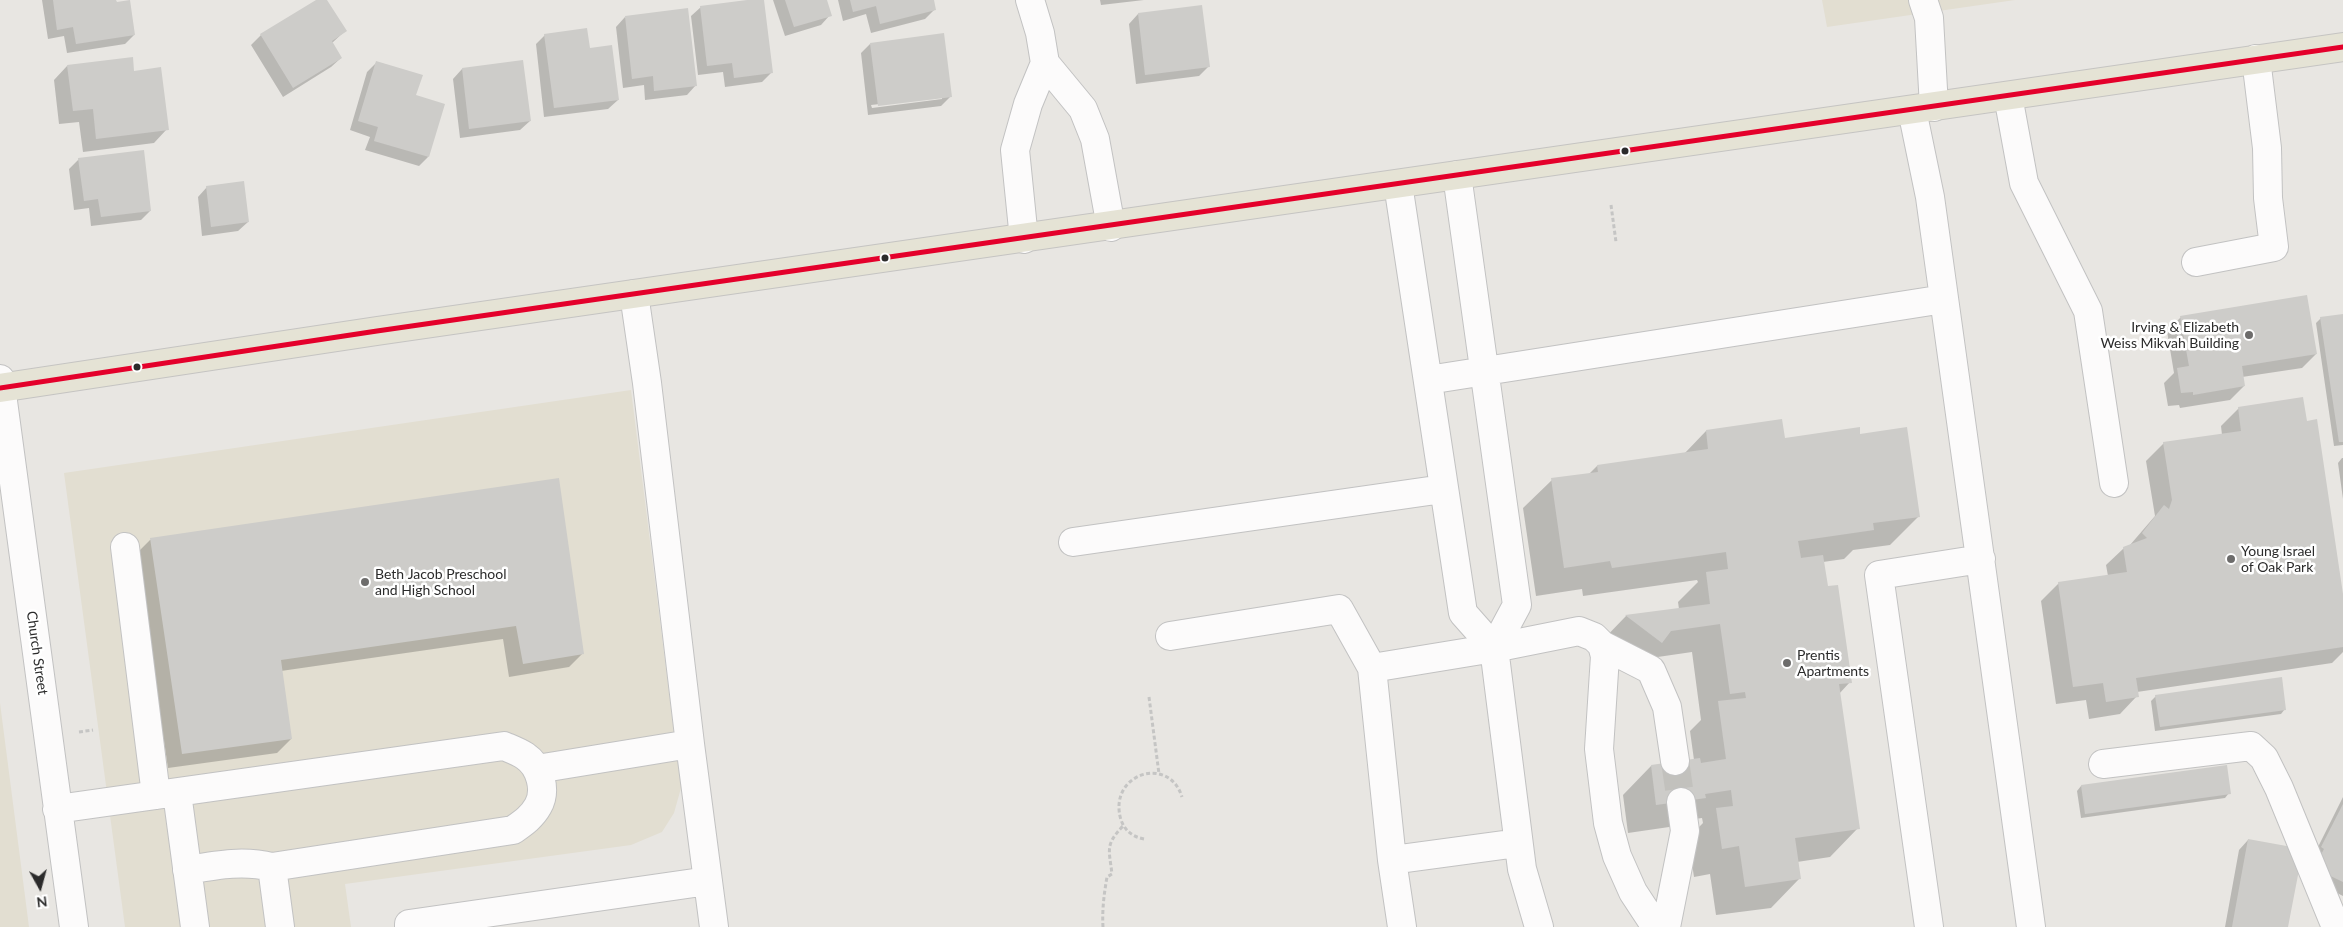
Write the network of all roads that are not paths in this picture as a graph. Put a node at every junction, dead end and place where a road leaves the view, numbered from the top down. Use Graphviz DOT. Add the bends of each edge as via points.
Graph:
graph roads {
  1 [pos="1030,0"];
  2 [pos="1923,0"];
  3 [pos="2343,47"];
  4 [pos="2256,59"];
  5 [pos="1045,63"];
  6 [pos="2008,96"];
  7 [pos="1923,109"];
  8 [pos="1457,175"];
  9 [pos="1398,184"];
  10 [pos="1111,226"];
  11 [pos="1024,239"];
  12 [pos="2196,262"];
  13 [pos="634,294"];
  14 [pos="1944,299"];
  15 [pos="1484,371"];
  16 [pos="1428,380"];
  17 [pos="0,385"];
  18 [pos="2114,483"];
  19 [pos="1443,489"];
  20 [pos="1073,542"];
  21 [pos="125,547"];
  22 [pos="1981,559"];
  23 [pos="1170,636"];
  24 [pos="1602,645"];
  25 [pos="1494,648"];
  26 [pos="1372,668"];
  27 [pos="690,744"];
  28 [pos="1676,762"];
  29 [pos="2102,764"];
  30 [pos="537,768"];
  31 [pos="167,794"];
  32 [pos="1681,802"];
  33 [pos="57,809"];
  34 [pos="1518,843"];
  35 [pos="1392,860"];
  36 [pos="272,867"];
  37 [pos="188,870"];
  38 [pos="708,881"];
  39 [pos="74,927"];
  40 [pos="195,927"];
  41 [pos="280,927"];
  42 [pos="409,927"];
  43 [pos="714,927"];
  44 [pos="1402,927"];
  45 [pos="1539,927"];
  46 [pos="1656,927"];
  47 [pos="1666,927"];
  48 [pos="1929,927"];
  49 [pos="2031,927"];
  50 [pos="2336,927"];
  1 -- 5 [label="street"];
  2 -- 7 [label="street" via="1928,18"];
  3 -- 4 [label="main road"];
  4 -- 6 [label="main road"];
  4 -- 12 [label="street" via="2274,247"];
  5 -- 10 [label="street" via="1083,109 1095,139"];
  5 -- 11 [label="street" via="1028,104 1015,150"];
  6 -- 7 [label="main road"];
  6 -- 18 [label="street" via="2024,183 2088,311"];
  7 -- 8 [label="main road"];
  7 -- 14 [label="street" via="1930,197"];
  8 -- 9 [label="main road"];
  8 -- 15 [label="street"];
  9 -- 10 [label="main road"];
  9 -- 16 [label="street"];
  10 -- 11 [label="main road"];
  11 -- 13 [label="main road"];
  13 -- 17 [label="main road"];
  13 -- 27 [label="street"];
  14 -- 15 [label="street"];
  14 -- 22 [label="street"];
  15 -- 16 [label="street"];
  15 -- 25 [label="street" via="1517,605"];
  16 -- 19 [label="street"];
  17 -- 33 [label="street, Church Street"];
  19 -- 20 [label="street"];
  19 -- 25 [label="street" via="1463,613"];
  21 -- 31 [label="street"];
  22 -- 48 [label="street" via="1878,575"];
  22 -- 49 [label="street"];
  23 -- 26 [label="street" via="1339,609"];
  24 -- 25 [label="street" via="1594,637 1579,631"];
  24 -- 28 [label="street" via="1651,670 1667,707"];
  24 -- 46 [label="street" via="1605,680 1599,749 1608,823 1632,892"];
  25 -- 26 [label="street"];
  25 -- 34 [label="street"];
  26 -- 35 [label="street"];
  27 -- 30 [label="street"];
  27 -- 38 [label="street"];
  29 -- 50 [label="street" via="2251,746 2264,758 2279,788"];
  30 -- 31 [label="street" via="526,756 504,746"];
  30 -- 36 [label="street" via="542,792 539,805 513,830"];
  31 -- 33 [label="street"];
  31 -- 37 [label="street"];
  32 -- 47 [label="street" via="1685,831"];
  33 -- 39 [label="street, Church Street"];
  34 -- 35 [label="street"];
  34 -- 45 [label="street"];
  35 -- 44 [label="street"];
  36 -- 37 [label="street" via="253,862"];
  36 -- 41 [label="street"];
  37 -- 40 [label="street"];
  38 -- 42 [label="street" via="409,924"];
  38 -- 43 [label="street"];
}
